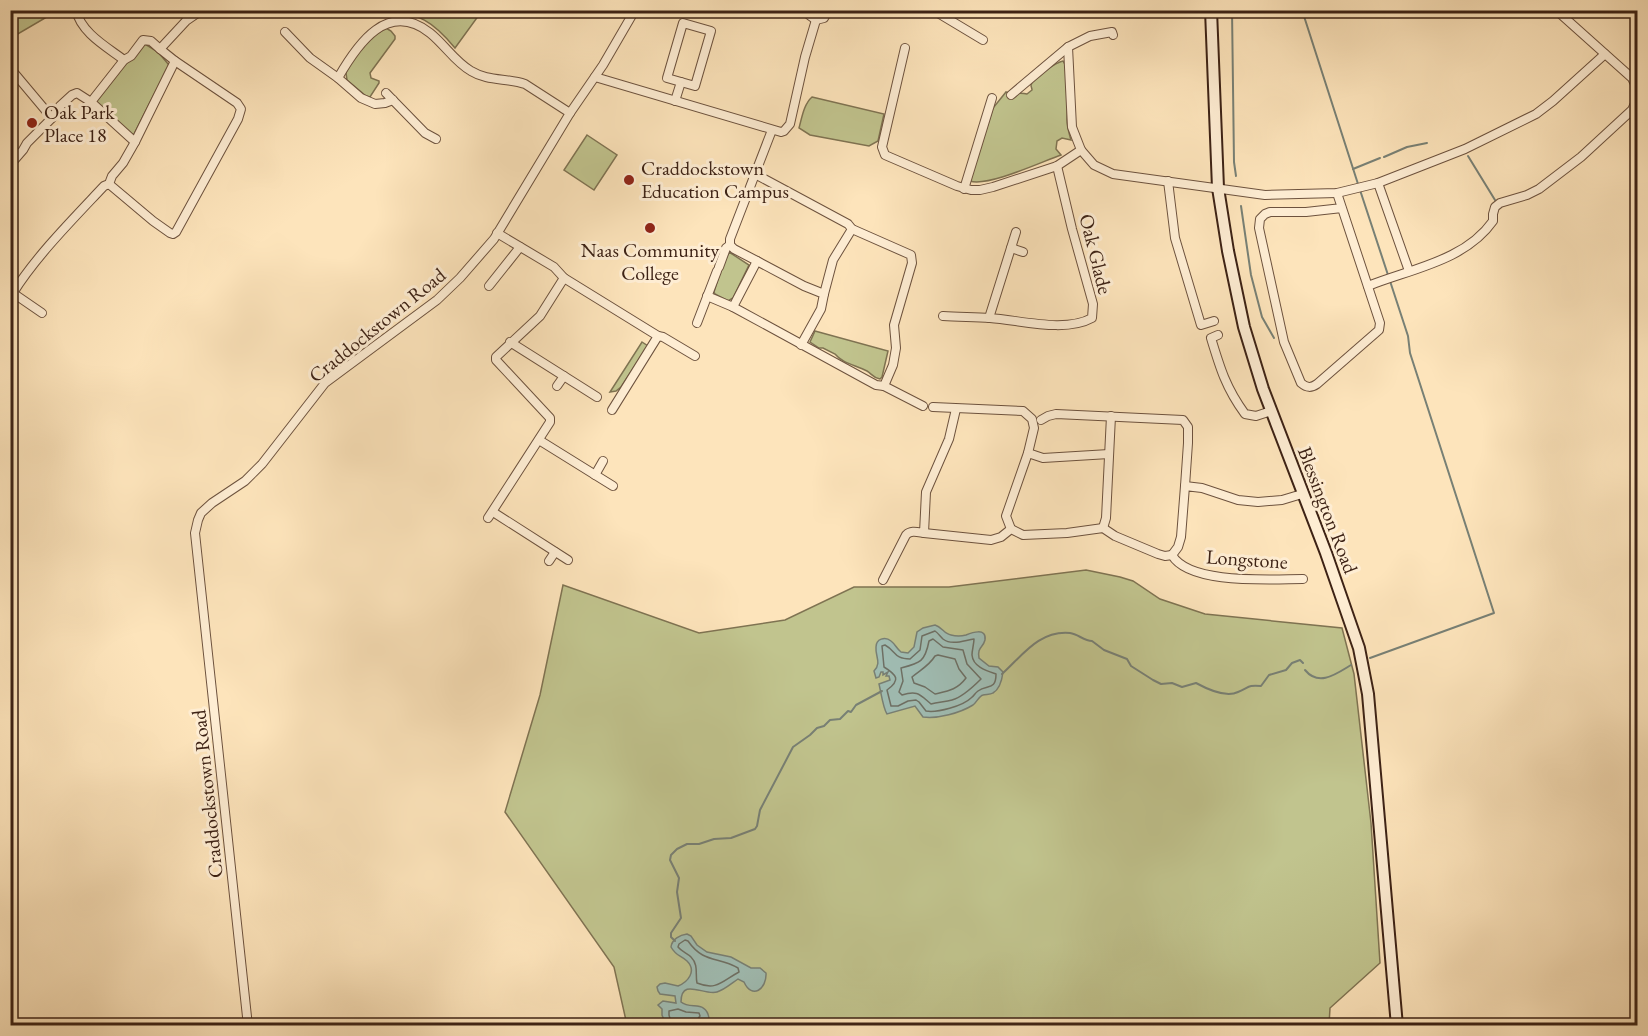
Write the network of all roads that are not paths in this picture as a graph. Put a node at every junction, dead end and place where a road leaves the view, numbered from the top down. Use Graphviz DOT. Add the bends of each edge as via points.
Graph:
graph roads {
  1 [pos="76,10"];
  2 [pos="202,10"];
  3 [pos="635,10"];
  4 [pos="807,10"];
  5 [pos="828,10"];
  6 [pos="933,10"];
  7 [pos="1211,10"];
  8 [pos="1556,10"];
  9 [pos="816,20"];
  10 [pos="285,32"];
  11 [pos="1113,35"];
  12 [pos="983,40"];
  13 [pos="1068,47"];
  14 [pos="905,48"];
  15 [pos="160,49"];
  16 [pos="1605,54"];
  17 [pos="124,60"];
  18 [pos="175,61"];
  19 [pos="10,68"];
  20 [pos="595,77"];
  21 [pos="338,78"];
  22 [pos="681,82"];
  23 [pos="1638,90"];
  24 [pos="386,93"];
  25 [pos="1011,95"];
  26 [pos="1638,97"];
  27 [pos="992,98"];
  28 [pos="393,100"];
  29 [pos="675,101"];
  30 [pos="91,102"];
  31 [pos="570,113"];
  32 [pos="52,118"];
  33 [pos="772,130"];
  34 [pos="436,139"];
  35 [pos="135,142"];
  36 [pos="1081,150"];
  37 [pos="10,165"];
  38 [pos="1057,166"];
  39 [pos="755,174"];
  40 [pos="1168,181"];
  41 [pos="109,183"];
  42 [pos="1378,183"];
  43 [pos="1218,188"];
  44 [pos="964,189"];
  45 [pos="1337,193"];
  46 [pos="1342,208"];
  47 [pos="852,229"];
  48 [pos="1017,232"];
  49 [pos="497,233"];
  50 [pos="730,245"];
  51 [pos="520,247"];
  52 [pos="1011,248"];
  53 [pos="1023,252"];
  54 [pos="757,261"];
  55 [pos="1409,272"];
  56 [pos="564,278"];
  57 [pos="489,286"];
  58 [pos="1368,286"];
  59 [pos="12,292"];
  60 [pos="824,294"];
  61 [pos="707,296"];
  62 [pos="733,307"];
  63 [pos="42,313"];
  64 [pos="943,316"];
  65 [pos="989,318"];
  66 [pos="1214,321"];
  67 [pos="696,323"];
  68 [pos="1218,335"];
  69 [pos="658,336"];
  70 [pos="510,342"];
  71 [pos="801,345"];
  72 [pos="694,356"];
  73 [pos="564,376"];
  74 [pos="557,386"];
  75 [pos="884,386"];
  76 [pos="597,397"];
  77 [pos="923,406"];
  78 [pos="933,407"];
  79 [pos="956,409"];
  80 [pos="612,410"];
  81 [pos="1271,411"];
  82 [pos="1111,416"];
  83 [pos="1041,420"];
  84 [pos="539,440"];
  85 [pos="1028,453"];
  86 [pos="1109,454"];
  87 [pos="603,461"];
  88 [pos="595,475"];
  89 [pos="614,486"];
  90 [pos="1185,486"];
  91 [pos="1302,494"];
  92 [pos="1103,528"];
  93 [pos="1011,529"];
  94 [pos="924,533"];
  95 [pos="555,552"];
  96 [pos="1172,555"];
  97 [pos="568,560"];
  98 [pos="549,561"];
  99 [pos="1304,579"];
  100 [pos="883,580"];
  101 [pos="248,1026"];
  102 [pos="1397,1026"];
  1 -- 17 [label="street" via="86,30"];
  2 -- 15 [label="street"];
  3 -- 20 [label="street, Craddockstown Road"];
  4 -- 9 [label="street"];
  5 -- 9 [label="street" via="825,18"];
  6 -- 12 [label="street"];
  7 -- 43 [label="main road, Blessington Road"];
  8 -- 16 [label="street"];
  9 -- 33 [label="street" via="790,124 781,132"];
  10 -- 21 [label="street" via="310,58"];
  11 -- 13 [label="street" via="1112,32 1090,36"];
  13 -- 25 [label="street"];
  13 -- 36 [label="street" via="1072,127"];
  14 -- 44 [label="street" via="883,152"];
  15 -- 17 [label="street" via="143,40"];
  15 -- 18 [label="street"];
  16 -- 23 [label="street" via="1632,78"];
  16 -- 42 [label="street" via="1536,114 1465,149"];
  17 -- 30 [label="street"];
  18 -- 35 [label="street"];
  18 -- 41 [label="street" via="237,103 242,109 238,119 173,234"];
  19 -- 32 [label="street"];
  20 -- 29 [label="street"];
  20 -- 31 [label="street, Craddockstown Road"];
  21 -- 28 [label="street" via="361,98 375,104"];
  21 -- 31 [label="street" via="348,59 372,33 393,21 404,21 431,34 471,72 525,84"];
  22 -- 22 [label="street" via="667,78 683,23 711,31 695,86"];
  22 -- 29 [label="street"];
  24 -- 28 [label="street"];
  26 -- 55 [label="street" via="1632,110 1581,157 1539,189 1495,207 1493,221 1475,239 1448,257"];
  27 -- 44 [label="street"];
  28 -- 34 [label="street"];
  29 -- 33 [label="street"];
  30 -- 32 [label="street" via="78,93 72,95"];
  30 -- 35 [label="street"];
  31 -- 49 [label="street, Craddockstown Road"];
  32 -- 37 [label="street"];
  33 -- 39 [label="street"];
  35 -- 41 [label="street"];
  36 -- 38 [label="street"];
  36 -- 40 [label="street" via="1094,165 1113,174"];
  38 -- 44 [label="street" via="993,187"];
  38 -- 65 [label="street, Oak Glade" via="1093,304 1092,318 1081,324 1053,325"];
  39 -- 47 [label="street"];
  39 -- 50 [label="street"];
  40 -- 43 [label="street"];
  40 -- 66 [label="street" via="1175,238 1201,325"];
  41 -- 59 [label="street"];
  42 -- 45 [label="street"];
  42 -- 55 [label="street"];
  43 -- 45 [label="street" via="1264,195"];
  43 -- 81 [label="main road, Blessington Road" via="1244,327"];
  45 -- 46 [label="street"];
  46 -- 58 [label="street"];
  46 -- 58 [label="street" via="1270,212 1260,219 1284,342 1306,387 1317,384 1379,330"];
  47 -- 60 [label="street" via="833,260"];
  47 -- 75 [label="street" via="906,252 912,259 894,326 893,365"];
  48 -- 52 [label="street"];
  49 -- 51 [label="street"];
  49 -- 101 [label="street, Craddockstown Road" via="437,300 325,383 262,464 212,503 198,519 195,533"];
  50 -- 54 [label="street"];
  50 -- 61 [label="street"];
  51 -- 56 [label="street" via="554,267"];
  51 -- 57 [label="street"];
  52 -- 53 [label="street"];
  52 -- 65 [label="street"];
  54 -- 60 [label="street"];
  54 -- 62 [label="street"];
  55 -- 58 [label="street"];
  56 -- 69 [label="street"];
  56 -- 70 [label="street" via="540,316"];
  59 -- 63 [label="street"];
  60 -- 71 [label="street" via="821,309"];
  61 -- 62 [label="street"];
  61 -- 67 [label="street"];
  62 -- 71 [label="street"];
  64 -- 65 [label="street, Oak Glade"];
  68 -- 81 [label="street" via="1210,338 1234,399 1245,414 1256,416"];
  69 -- 72 [label="street"];
  69 -- 80 [label="street"];
  70 -- 73 [label="street"];
  70 -- 84 [label="street" via="496,360 550,418"];
  71 -- 75 [label="street"];
  73 -- 74 [label="street"];
  73 -- 76 [label="street"];
  75 -- 77 [label="street"];
  78 -- 79 [label="street"];
  79 -- 85 [label="street" via="1023,411 1034,423"];
  79 -- 94 [label="street" via="949,439 926,492"];
  81 -- 91 [label="main road, Blessington Road"];
  82 -- 83 [label="street" via="1056,414"];
  82 -- 86 [label="street"];
  82 -- 90 [label="street, Longstone" via="1183,420 1188,427"];
  84 -- 88 [label="street"];
  84 -- 95 [label="street" via="491,515"];
  85 -- 86 [label="street" via="1043,458"];
  85 -- 93 [label="street" via="1006,516"];
  86 -- 92 [label="street"];
  87 -- 88 [label="street"];
  88 -- 89 [label="street"];
  90 -- 91 [label="street" via="1251,502"];
  90 -- 96 [label="street, Longstone" via="1181,537"];
  91 -- 102 [label="main road, Blessington Road" via="1359,648 1368,694"];
  92 -- 93 [label="street" via="1023,535"];
  92 -- 96 [label="street" via="1158,554"];
  93 -- 94 [label="street" via="991,540"];
  94 -- 100 [label="street" via="906,535"];
  95 -- 97 [label="street"];
  95 -- 98 [label="street"];
  96 -- 99 [label="street, Longstone" via="1178,564 1212,576"];
}
